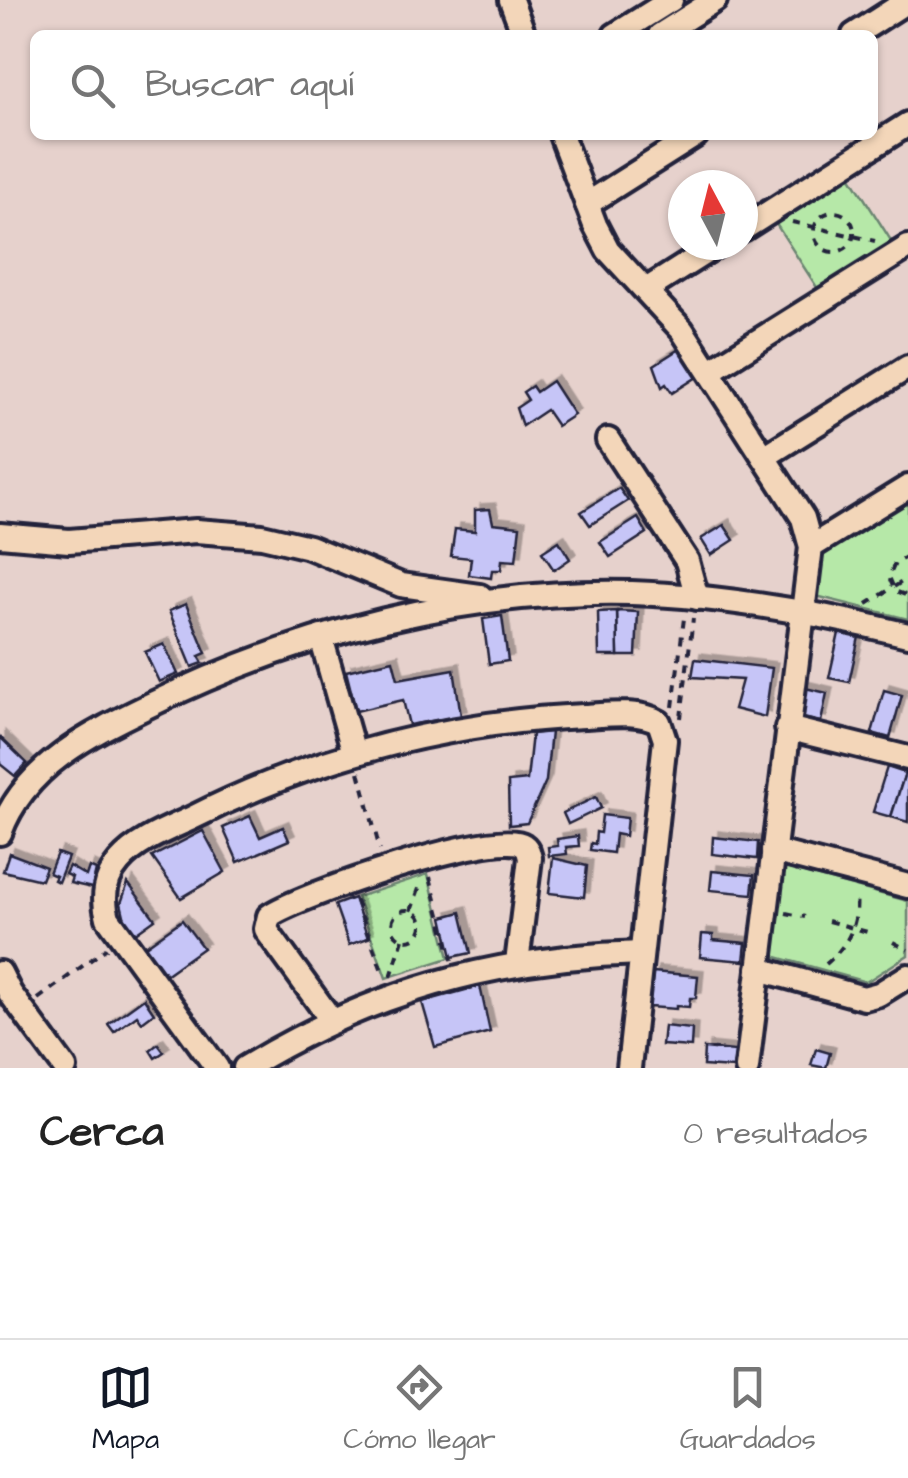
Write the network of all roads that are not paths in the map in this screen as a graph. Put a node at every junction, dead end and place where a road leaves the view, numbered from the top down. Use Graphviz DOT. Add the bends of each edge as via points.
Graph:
graph roads {
  1 [pos="511,0"];
  2 [pos="670,0"];
  3 [pos="715,0"];
  4 [pos="905,4"];
  5 [pos="522,30"];
  6 [pos="623,30"];
  7 [pos="668,30"];
  8 [pos="862,30"];
  9 [pos="908,124"];
  10 [pos="563,140"];
  11 [pos="688,140"];
  12 [pos="587,204"];
  13 [pos="758,219"];
  14 [pos="908,248"];
  15 [pos="693,260"];
  16 [pos="646,290"];
  17 [pos="908,367"];
  18 [pos="710,370"];
  19 [pos="608,440"];
  20 [pos="764,457"];
  21 [pos="908,487"];
  22 [pos="0,535"];
  23 [pos="811,547"];
  24 [pos="508,598"];
  25 [pos="697,598"];
  26 [pos="802,612"];
  27 [pos="908,635"];
  28 [pos="320,636"];
  29 [pos="787,728"];
  30 [pos="354,753"];
  31 [pos="908,758"];
  32 [pos="0,834"];
  33 [pos="773,851"];
  34 [pos="908,886"];
  35 [pos="641,953"];
  36 [pos="517,963"];
  37 [pos="759,969"];
  38 [pos="0,972"];
  39 [pos="908,976"];
  40 [pos="332,1021"];
  41 [pos="65,1068"];
  42 [pos="216,1068"];
  43 [pos="245,1068"];
  44 [pos="629,1068"];
  45 [pos="747,1068"];
  1 -- 5 [label="street"];
  2 -- 6 [label="street"];
  3 -- 7 [label="street"];
  4 -- 8 [label="street"];
  9 -- 13 [label="street"];
  10 -- 12 [label="street"];
  11 -- 12 [label="street"];
  12 -- 16 [label="street" via="608,250"];
  14 -- 18 [label="street"];
  15 -- 16 [label="street"];
  16 -- 18 [label="street"];
  17 -- 20 [label="street"];
  18 -- 20 [label="street"];
  19 -- 25 [label="street" via="687,561"];
  20 -- 23 [label="street" via="803,518"];
  21 -- 23 [label="street"];
  22 -- 24 [label="street" via="69,542 196,531 262,536 309,547 401,585"];
  23 -- 26 [label="street"];
  24 -- 25 [label="street"];
  24 -- 28 [label="street"];
  25 -- 26 [label="street"];
  26 -- 27 [label="street"];
  26 -- 29 [label="street"];
  28 -- 30 [label="street"];
  28 -- 32 [label="street" via="182,690 74,746 26,787"];
  29 -- 31 [label="street"];
  29 -- 33 [label="street"];
  30 -- 35 [label="street" via="536,720 644,716 659,722 664,740"];
  30 -- 42 [label="street" via="250,790 130,852 112,871 105,892 108,918"];
  33 -- 34 [label="street"];
  33 -- 37 [label="street"];
  35 -- 36 [label="street"];
  35 -- 44 [label="street"];
  36 -- 40 [label="street" via="396,994"];
  36 -- 40 [label="street" via="530,858 521,843 386,870 282,908 267,922"];
  37 -- 39 [label="street" via="869,998"];
  37 -- 45 [label="street"];
  38 -- 41 [label="street"];
  40 -- 43 [label="street"];
}
